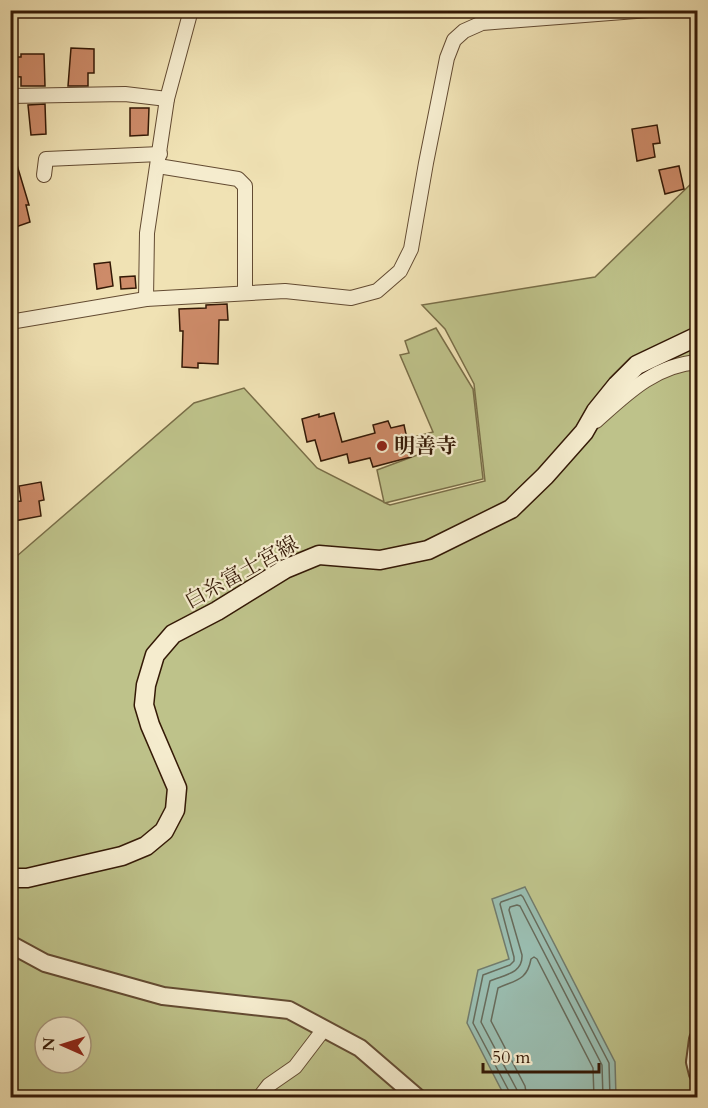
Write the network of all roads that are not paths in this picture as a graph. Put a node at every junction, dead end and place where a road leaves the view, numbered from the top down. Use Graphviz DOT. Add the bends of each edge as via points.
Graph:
graph roads {
  1 [pos="191,10"];
  2 [pos="649,10"];
  3 [pos="10,96"];
  4 [pos="167,99"];
  5 [pos="159,160"];
  6 [pos="44,176"];
  7 [pos="246,293"];
  8 [pos="146,299"];
  9 [pos="10,322"];
  10 [pos="698,336"];
  11 [pos="698,362"];
  12 [pos="584,432"];
  13 [pos="10,878"];
  14 [pos="10,944"];
  15 [pos="324,1029"];
  16 [pos="698,1039"];
  17 [pos="698,1074"];
  18 [pos="259,1098"];
  19 [pos="418,1098"];
  1 -- 4 [label="street"];
  2 -- 7 [label="street" via="482,23 464,31 453,40 447,58 411,249 400,271 377,291 351,298 285,291"];
  3 -- 4 [label="street" via="125,94"];
  4 -- 5 [label="street"];
  5 -- 6 [label="street" via="46,159"];
  5 -- 7 [label="street" via="238,179 246,186"];
  5 -- 8 [label="street" via="147,233"];
  7 -- 8 [label="street"];
  8 -- 9 [label="street"];
  10 -- 12 [label="main road, 白糸富士宮線" via="637,365 603,402"];
  11 -- 12 [label="street" via="658,372 633,388"];
  12 -- 13 [label="main road, 白糸富士宮線" via="511,509 460,535 428,550 380,560 319,555 285,569 173,634 155,655 144,705 177,788 175,810 164,831 146,846 122,856 27,878"];
  14 -- 15 [label="street" via="45,963 163,996 289,1010"];
  15 -- 18 [label="street" via="295,1066 269,1085"];
  15 -- 19 [label="street" via="360,1048"];
  16 -- 17 [label="street"];
}
